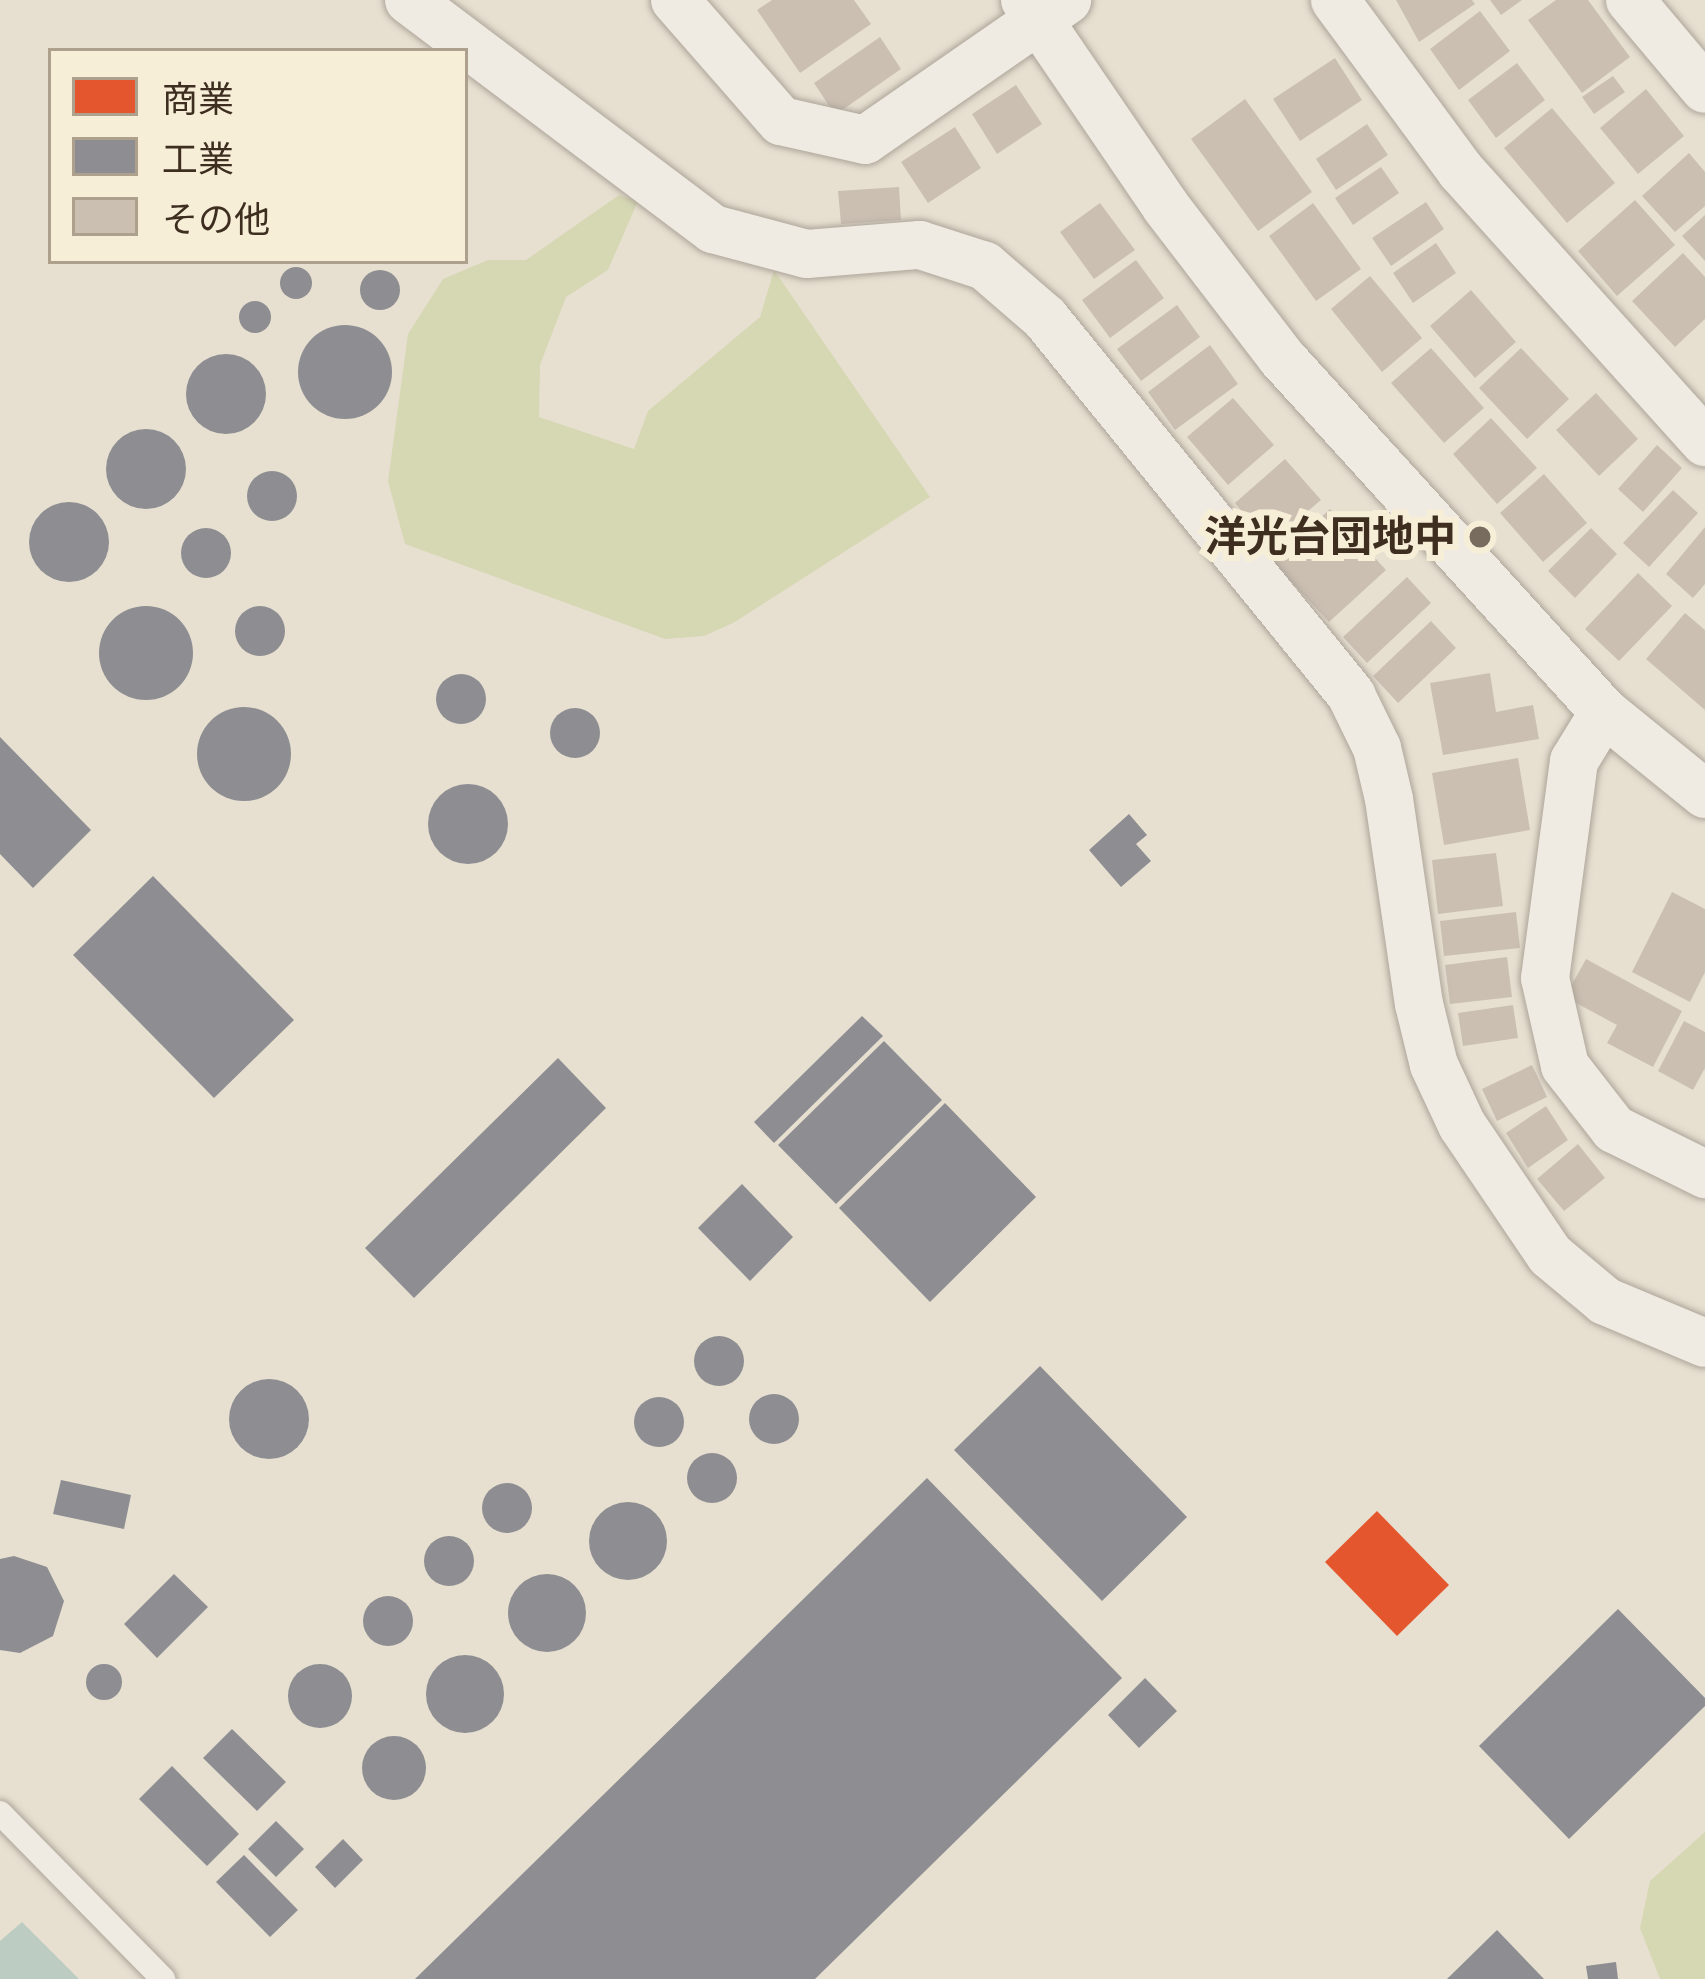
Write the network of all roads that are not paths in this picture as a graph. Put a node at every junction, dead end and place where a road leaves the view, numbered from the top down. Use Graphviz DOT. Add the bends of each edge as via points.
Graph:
graph roads {
  1 [pos="409,0"];
  2 [pos="675,0"];
  3 [pos="1335,0"];
  4 [pos="1630,0"];
  5 [pos="1043,6"];
  6 [pos="1705,89"];
  7 [pos="1705,442"];
  8 [pos="1604,712"];
  9 [pos="1705,794"];
  10 [pos="1705,1174"];
  11 [pos="1705,1342"];
  12 [pos="0,1813"];
  13 [pos="163,1979"];
  1 -- 11 [label="street" via="713,230 807,254 920,244 985,266 1045,318 1351,695 1377,748 1419,1004 1462,1125 1550,1255 1605,1301"];
  2 -- 5 [label="street" via="781,121 865,140"];
  3 -- 7 [label="street" via="1461,171"];
  4 -- 6 [label="street"];
  5 -- 8 [label="street" via="1166,207 1281,357"];
  8 -- 9 [label="street"];
  8 -- 10 [label="street" via="1574,761 1544,977 1565,1066 1614,1129"];
  12 -- 13 [label="lane"];
}
